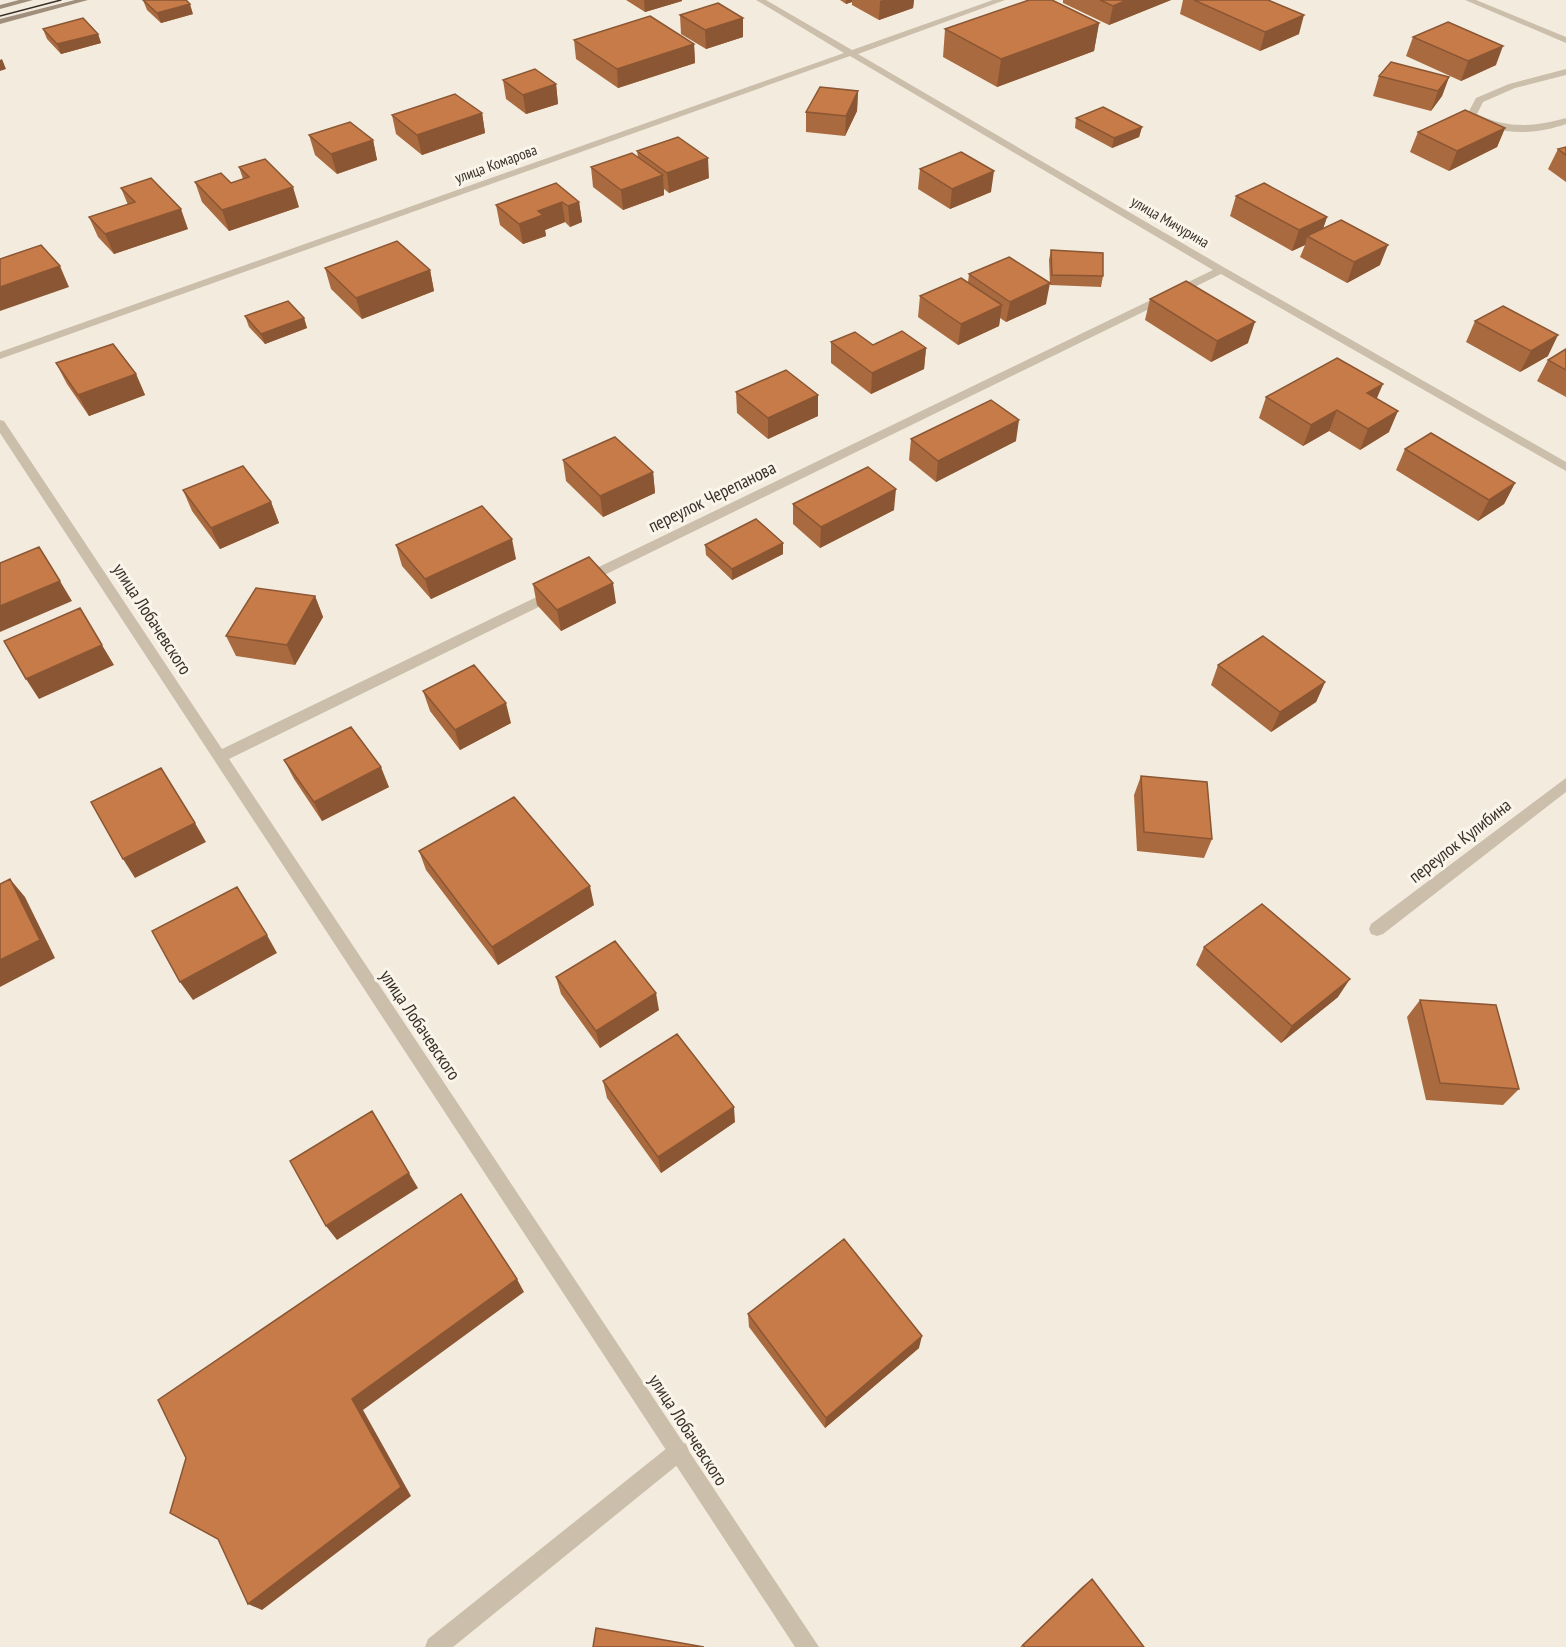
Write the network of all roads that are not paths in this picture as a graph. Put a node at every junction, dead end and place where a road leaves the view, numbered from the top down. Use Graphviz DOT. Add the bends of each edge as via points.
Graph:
graph roads {
  1 [pos="29,0"];
  2 [pos="84,0"];
  3 [pos="760,0"];
  4 [pos="1001,0"];
  5 [pos="1469,0"];
  6 [pos="0,8"];
  7 [pos="0,22"];
  8 [pos="1566,40"];
  9 [pos="852,53"];
  10 [pos="1566,72"];
  11 [pos="1566,121"];
  12 [pos="1221,270"];
  13 [pos="0,356"];
  14 [pos="0,424"];
  15 [pos="1566,467"];
  16 [pos="219,757"];
  17 [pos="1566,784"];
  18 [pos="1377,929"];
  19 [pos="679,1451"];
  20 [pos="435,1647"];
  21 [pos="808,1647"];
  1 -- 6 [label="main road"];
  2 -- 7 [label="main road"];
  3 -- 9 [label="street, улица Мичурина"];
  4 -- 9 [label="street, улица Комарова"];
  5 -- 8 [label="street"];
  9 -- 12 [label="street, улица Мичурина"];
  9 -- 13 [label="street, улица Комарова"];
  10 -- 11 [label="street" via="1479,100 1472,115 1491,126 1530,130"];
  12 -- 15 [label="street, улица Мичурина"];
  12 -- 16 [label="street, переулок Черепанова"];
  14 -- 16 [label="street, улица Лобачевского"];
  16 -- 19 [label="street, улица Лобачевского"];
  17 -- 18 [label="street, переулок Кулибина"];
  19 -- 20 [label="street"];
  19 -- 21 [label="street, улица Лобачевского"];
}
